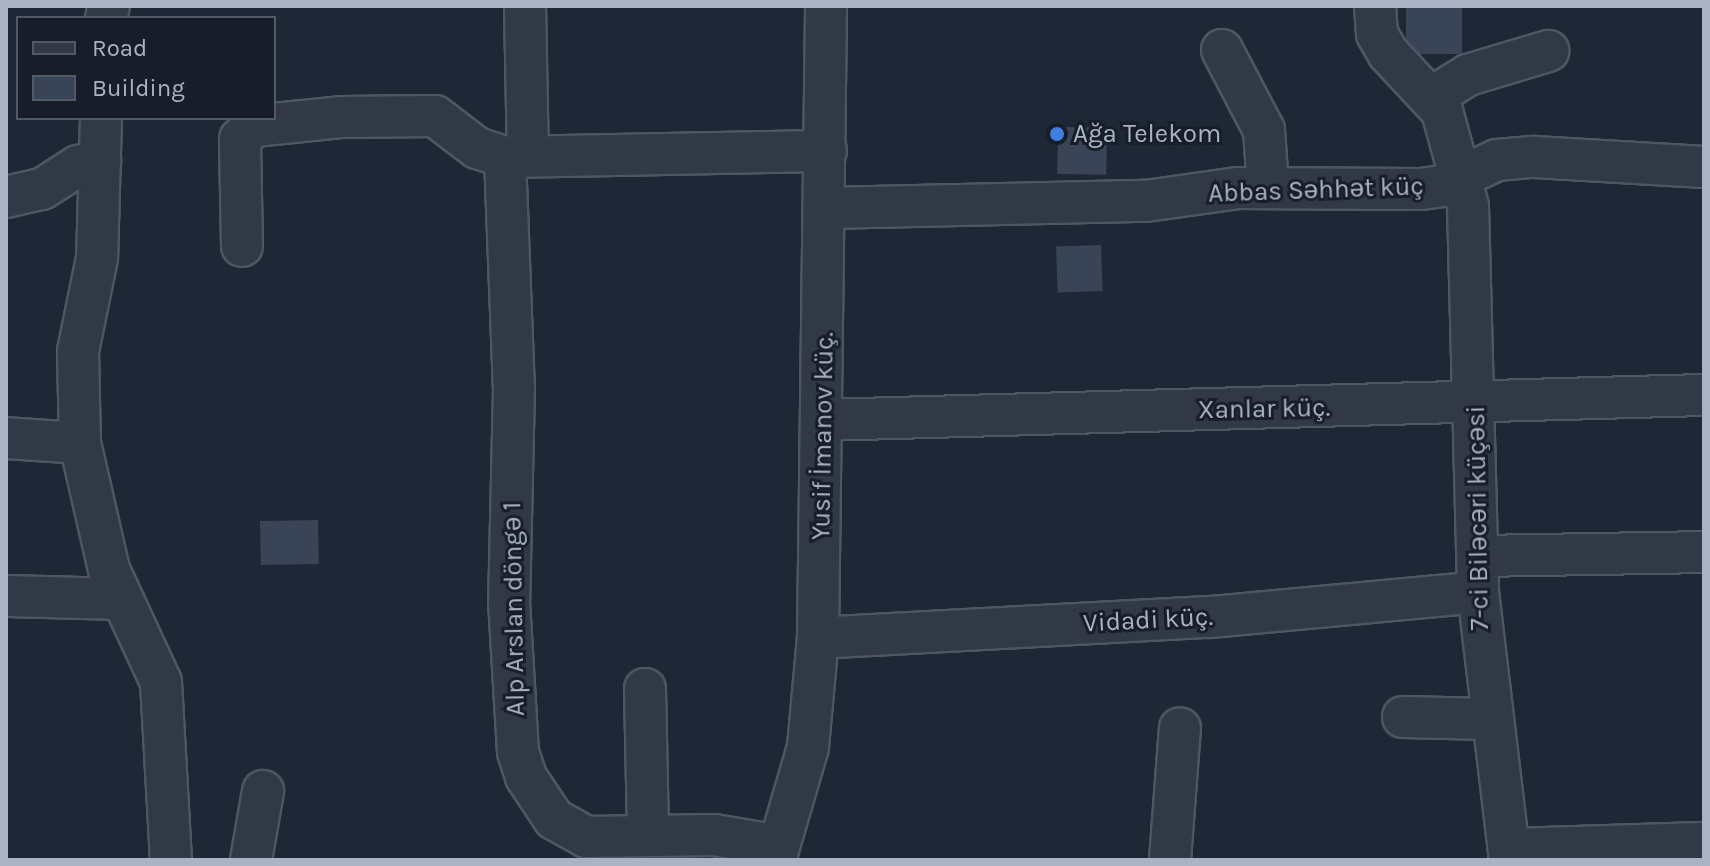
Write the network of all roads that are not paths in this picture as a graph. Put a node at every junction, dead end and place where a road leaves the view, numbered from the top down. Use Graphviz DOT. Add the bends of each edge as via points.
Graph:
graph roads {
  1 [pos="525,6"];
  2 [pos="826,6"];
  3 [pos="1375,6"];
  4 [pos="1222,50"];
  5 [pos="1548,51"];
  6 [pos="1431,98"];
  7 [pos="101,120"];
  8 [pos="826,151"];
  9 [pos="517,157"];
  10 [pos="100,161"];
  11 [pos="1704,167"];
  12 [pos="1459,176"];
  13 [pos="1268,187"];
  14 [pos="6,197"];
  15 [pos="827,208"];
  16 [pos="242,246"];
  17 [pos="1704,395"];
  18 [pos="1475,404"];
  19 [pos="824,420"];
  20 [pos="6,438"];
  21 [pos="80,443"];
  22 [pos="1704,552"];
  23 [pos="1478,574"];
  24 [pos="6,596"];
  25 [pos="119,599"];
  26 [pos="818,638"];
  27 [pos="645,689"];
  28 [pos="1403,717"];
  29 [pos="1490,719"];
  30 [pos="1180,728"];
  31 [pos="263,791"];
  32 [pos="648,836"];
  33 [pos="1690,849"];
  34 [pos="777,853"];
  35 [pos="1509,855"];
  36 [pos="171,860"];
  37 [pos="251,860"];
  38 [pos="1170,860"];
  1 -- 9 [label="street, Alp Arslan döngə 1"];
  2 -- 8 [label="street, Yusif İmanov küç."];
  3 -- 6 [label="street, 7-ci Biləcəri küçəsi" via="1377,34 1388,53"];
  4 -- 13 [label="street" via="1264,130"];
  5 -- 6 [label="street" via="1468,75"];
  6 -- 12 [label="street, 7-ci Biləcəri küçəsi" via="1448,127"];
  7 -- 10 [label="street"];
  8 -- 9 [label="street"];
  8 -- 15 [label="street, Yusif İmanov küç."];
  9 -- 16 [label="street" via="477,148 435,116 341,117 254,126 240,139"];
  9 -- 32 [label="street, Alp Arslan döngə 1" via="509,601 518,752 526,777 554,819 570,832 586,837"];
  10 -- 14 [label="street" via="78,166 42,189"];
  10 -- 21 [label="street" via="97,258 78,351"];
  11 -- 12 [label="street, Abbas Səhhət küç" via="1535,157 1497,160"];
  12 -- 13 [label="street, Abbas Səhhət küç" via="1421,189"];
  12 -- 18 [label="street, 7-ci Biləcəri küçəsi" via="1472,247"];
  13 -- 15 [label="street, Abbas Səhhət küç" via="1146,201"];
  15 -- 19 [label="street, Yusif İmanov küç."];
  17 -- 18 [label="street, Xanlar küç."];
  18 -- 19 [label="street, Xanlar küç."];
  18 -- 23 [label="street, 7-ci Biləcəri küçəsi"];
  19 -- 26 [label="street, Yusif İmanov küç."];
  20 -- 21 [label="street"];
  21 -- 25 [label="street"];
  22 -- 23 [label="street, Vidadi küç."];
  23 -- 26 [label="street, Vidadi küç." via="1211,617"];
  23 -- 29 [label="street, 7-ci Biləcəri küçəsi"];
  24 -- 25 [label="street"];
  25 -- 36 [label="street" via="161,682"];
  26 -- 34 [label="street, Yusif İmanov küç." via="808,747"];
  27 -- 32 [label="street"];
  28 -- 29 [label="street"];
  29 -- 35 [label="street, 7-ci Biləcəri küçəsi"];
  30 -- 38 [label="street"];
  31 -- 37 [label="street"];
  32 -- 34 [label="street, Alp Arslan döngə 1" via="714,835"];
  33 -- 35 [label="street"];
}
